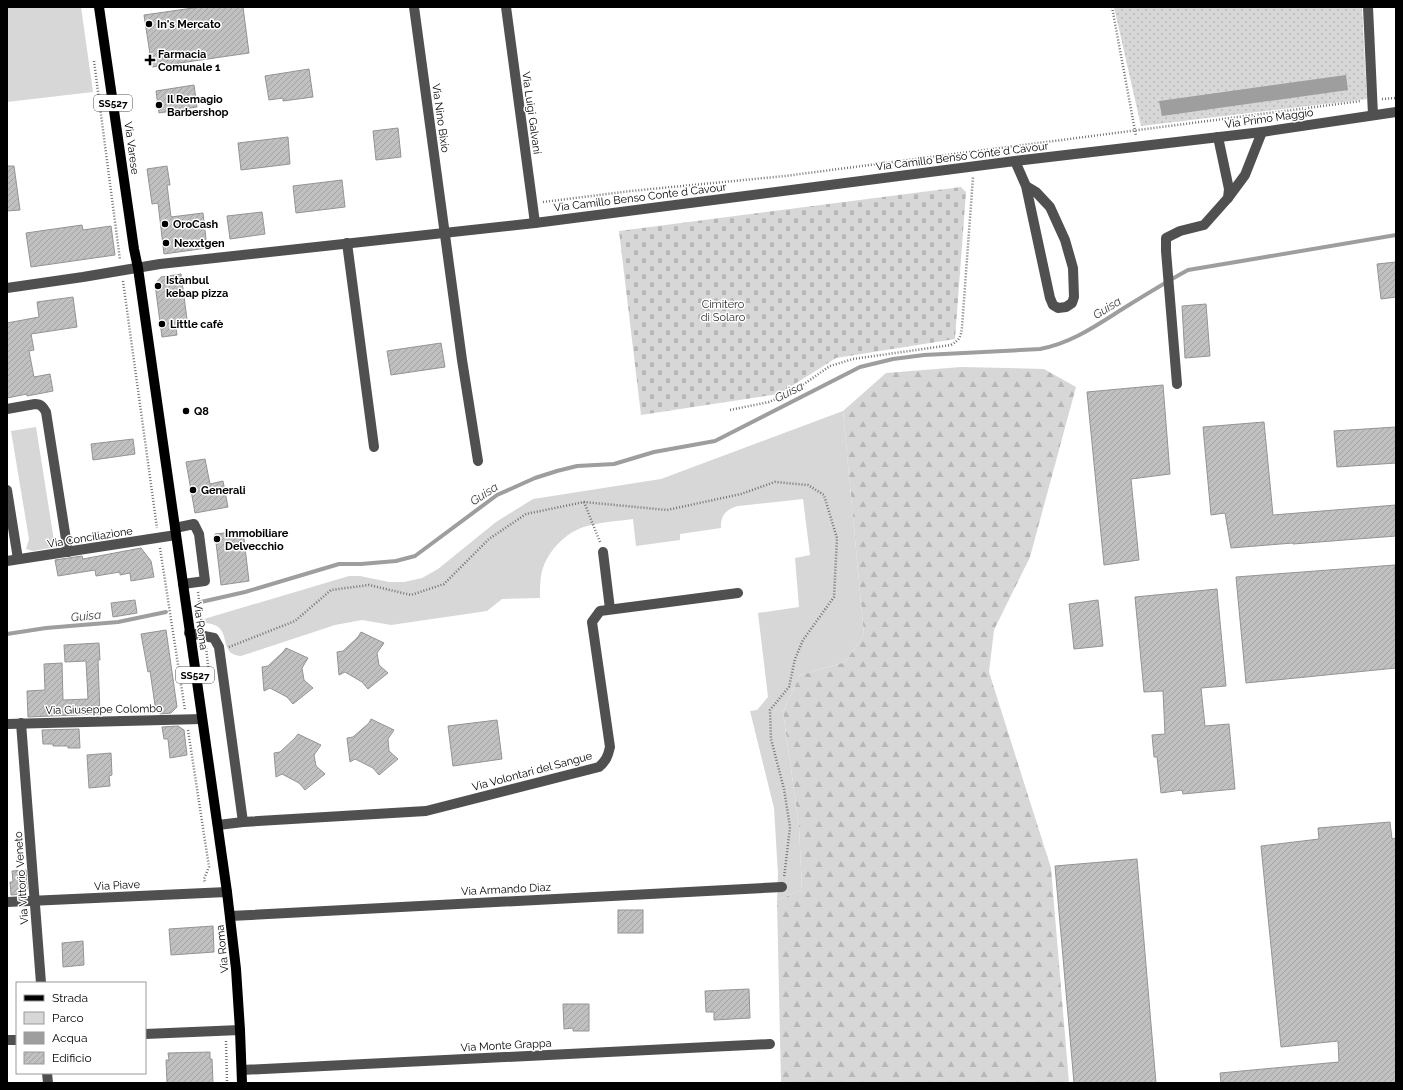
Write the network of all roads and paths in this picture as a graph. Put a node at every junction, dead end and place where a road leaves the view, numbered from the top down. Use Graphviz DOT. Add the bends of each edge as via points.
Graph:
graph roads {
  1 [pos="99,7"];
  2 [pos="414,7"];
  3 [pos="506,7"];
  4 [pos="1112,7"];
  5 [pos="1368,7"];
  6 [pos="1396,98"];
  7 [pos="1372,100"];
  8 [pos="1396,112"];
  9 [pos="1373,115"];
  10 [pos="1135,130"];
  11 [pos="1262,132"];
  12 [pos="1218,137"];
  13 [pos="1142,146"];
  14 [pos="1015,161"];
  15 [pos="974,166"];
  16 [pos="1026,186"];
  17 [pos="1228,198"];
  18 [pos="532,205"];
  19 [pos="535,223"];
  20 [pos="446,233"];
  21 [pos="347,243"];
  22 [pos="138,268"];
  23 [pos="7,288"];
  24 [pos="1177,384"];
  25 [pos="7,409"];
  26 [pos="730,410"];
  27 [pos="374,447"];
  28 [pos="478,461"];
  29 [pos="7,490"];
  30 [pos="584,502"];
  31 [pos="175,531"];
  32 [pos="68,552"];
  33 [pos="603,552"];
  34 [pos="18,560"];
  35 [pos="7,561"];
  36 [pos="183,584"];
  37 [pos="738,593"];
  38 [pos="610,609"];
  39 [pos="189,632"];
  40 [pos="202,719"];
  41 [pos="21,723"];
  42 [pos="7,724"];
  43 [pos="243,822"];
  44 [pos="218,825"];
  45 [pos="782,887"];
  46 [pos="227,892"];
  47 [pos="35,901"];
  48 [pos="7,902"];
  49 [pos="230,916"];
  50 [pos="41,982"];
  51 [pos="240,1030"];
  52 [pos="146,1034"];
  53 [pos="770,1044"];
  54 [pos="242,1070"];
  55 [pos="242,1083"];
  1 -- 22 [label="main road, Via Varese / SS527"];
  2 -- 20 [label="street, Via Nino Bixio"];
  3 -- 18 [label="street, Via Luigi Galvani"];
  4 -- 10 [label="path"];
  5 -- 7 [label="street"];
  6 -- 7 [label="path"];
  7 -- 9 [label="street"];
  7 -- 10 [label="path"];
  8 -- 9 [label="street, Via Primo Maggio"];
  9 -- 11 [label="street, Via Primo Maggio"];
  10 -- 13 [label="path"];
  10 -- 18 [label="path" via="785,176"];
  11 -- 12 [label="street, Via Primo Maggio"];
  11 -- 17 [label="street" via="1244,175"];
  12 -- 13 [label="street, Via Primo Maggio"];
  12 -- 17 [label="street" via="1229,188"];
  13 -- 14 [label="street, Via Camillo Benso Conte d Cavour"];
  14 -- 15 [label="street, Via Camillo Benso Conte d Cavour"];
  14 -- 16 [label="street"];
  15 -- 19 [label="street, Via Camillo Benso Conte d Cavour"];
  15 -- 26 [label="path" via="962,327 961,337 957,342 853,359 830,366 794,392 769,402"];
  16 -- 16 [label="street" via="1050,298 1053,305 1058,308 1066,307 1072,303 1074,297 1073,268 1065,240 1050,207 1036,192"];
  17 -- 24 [label="street" via="1204,225 1180,231 1166,238"];
  18 -- 19 [label="street, Via Luigi Galvani"];
  19 -- 20 [label="street, Via Camillo Benso Conte d Cavour"];
  20 -- 21 [label="street, Via Camillo Benso Conte d Cavour"];
  20 -- 28 [label="street, Via Nino Bixio"];
  21 -- 22 [label="street, Via Camillo Benso Conte d Cavour"];
  21 -- 27 [label="street"];
  22 -- 23 [label="street, Via Camillo Benso Conte d Cavour"];
  22 -- 31 [label="main road, Via Roma / SS527"];
  25 -- 32 [label="street" via="39,404 46,412"];
  29 -- 34 [label="street"];
  30 -- 33 [label="path"];
  31 -- 32 [label="street, Via Conciliazione"];
  31 -- 36 [label="main road, Via Roma / SS527"];
  31 -- 36 [label="street, Via Conciliazione" via="194,524 199,534 205,572 205,581"];
  32 -- 34 [label="street, Via Conciliazione"];
  33 -- 38 [label="street"];
  34 -- 35 [label="street, Via Conciliazione"];
  36 -- 39 [label="main road, Via Roma / SS527"];
  37 -- 38 [label="street, Via Volontari del Sangue"];
  38 -- 43 [label="street, Via Volontari del Sangue" via="600,611 592,622 610,747 606,759 599,767 426,811"];
  39 -- 40 [label="main road, Via Roma / SS527"];
  39 -- 43 [label="street" via="214,638 219,647"];
  40 -- 41 [label="street, Via Giuseppe Colombo"];
  40 -- 44 [label="main road, Via Roma / SS527"];
  41 -- 42 [label="street, Via Giuseppe Colombo"];
  41 -- 47 [label="street, Via Vittorio Veneto"];
  43 -- 44 [label="street, Via Volontari del Sangue"];
  44 -- 46 [label="main road, Via Roma / SS527"];
  45 -- 49 [label="street, Via Armando Diaz"];
  46 -- 47 [label="street, Via Piave"];
  46 -- 49 [label="main road, Via Roma / SS527"];
  47 -- 48 [label="street, Via Piave"];
  47 -- 50 [label="street, Via Vittorio Veneto"];
  49 -- 51 [label="main road, Via Roma / SS527"];
  51 -- 52 [label="street"];
  51 -- 54 [label="main road, Via Roma / SS527"];
  53 -- 54 [label="street, Via Monte Grappa"];
  54 -- 55 [label="main road, Via Roma / SS527"];
}
